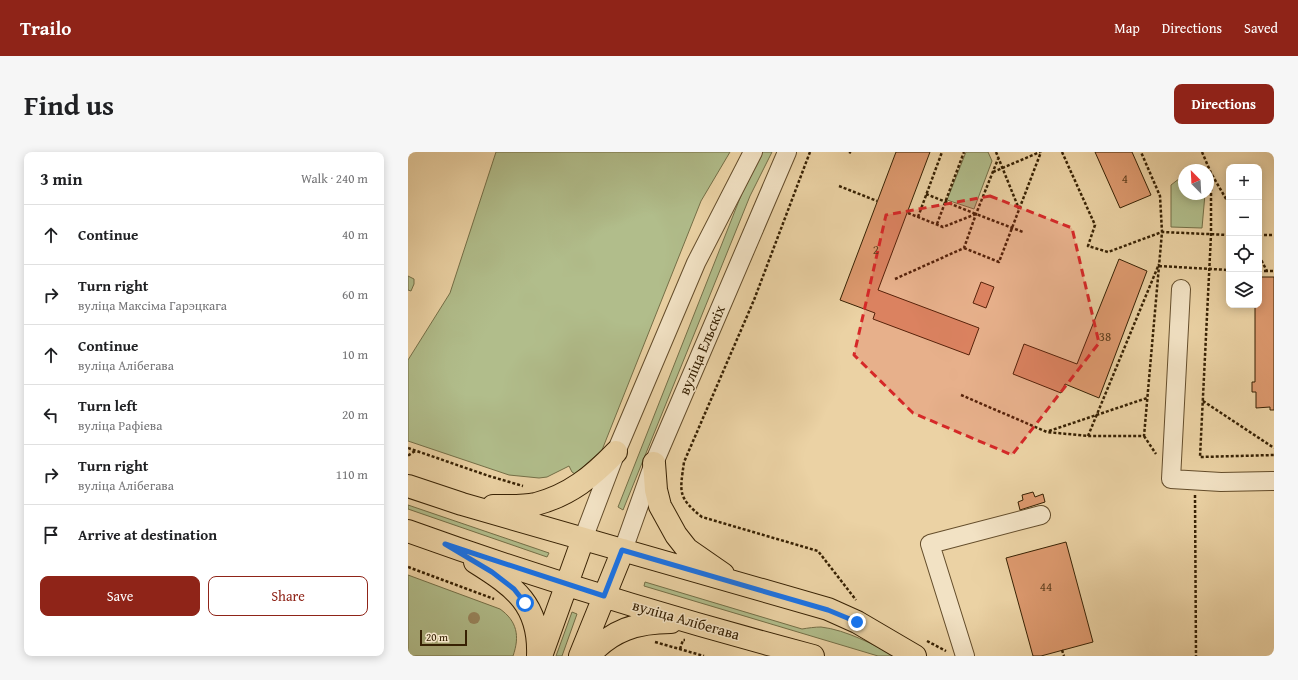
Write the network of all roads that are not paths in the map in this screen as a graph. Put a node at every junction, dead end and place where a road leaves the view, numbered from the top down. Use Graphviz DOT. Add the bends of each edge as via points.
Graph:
graph roads {
  1 [pos="753,152"];
  2 [pos="787,152"];
  3 [pos="1182,289"];
  4 [pos="616,452"];
  5 [pos="654,463"];
  6 [pos="1274,481"];
  7 [pos="408,486"];
  8 [pos="462,504"];
  9 [pos="1041,515"];
  10 [pos="408,531"];
  11 [pos="583,539"];
  12 [pos="445,544"];
  13 [pos="622,550"];
  14 [pos="739,585"];
  15 [pos="575,587"];
  16 [pos="604,596"];
  17 [pos="685,631"];
  18 [pos="920,648"];
  19 [pos="958,655"];
  20 [pos="538,656"];
  21 [pos="541,656"];
  22 [pos="580,656"];
  23 [pos="589,656"];
  24 [pos="813,656"];
  1 -- 4 [label="street" via="696,263"];
  2 -- 5 [label="street, вуліца Ельскіх"];
  3 -- 6 [label="street" via="1171,479"];
  4 -- 8 [label="main road" via="597,471 571,491 558,497 535,504 514,506"];
  4 -- 11 [label="street"];
  5 -- 13 [label="street, вуліца Ельскіх"];
  5 -- 14 [label="main road" via="660,506 676,536 687,549"];
  7 -- 8 [label="main road"];
  8 -- 11 [label="main road"];
  9 -- 19 [label="street" via="930,544 948,606"];
  10 -- 12 [label="main road"];
  11 -- 13 [label="main road"];
  11 -- 15 [label="main road"];
  12 -- 15 [label="main road, вуліца Алібегава"];
  12 -- 20 [label="main road" via="492,572 514,589 531,613 538,640"];
  13 -- 14 [label="main road"];
  13 -- 16 [label="main road"];
  14 -- 18 [label="main road" via="828,610"];
  15 -- 16 [label="main road, вуліца Алібегава"];
  15 -- 21 [label="main road"];
  16 -- 17 [label="main road, вуліца Алібегава"];
  16 -- 22 [label="main road"];
  17 -- 23 [label="main road" via="649,622 624,630 604,641"];
  17 -- 24 [label="main road, вуліца Алібегава"];
}
